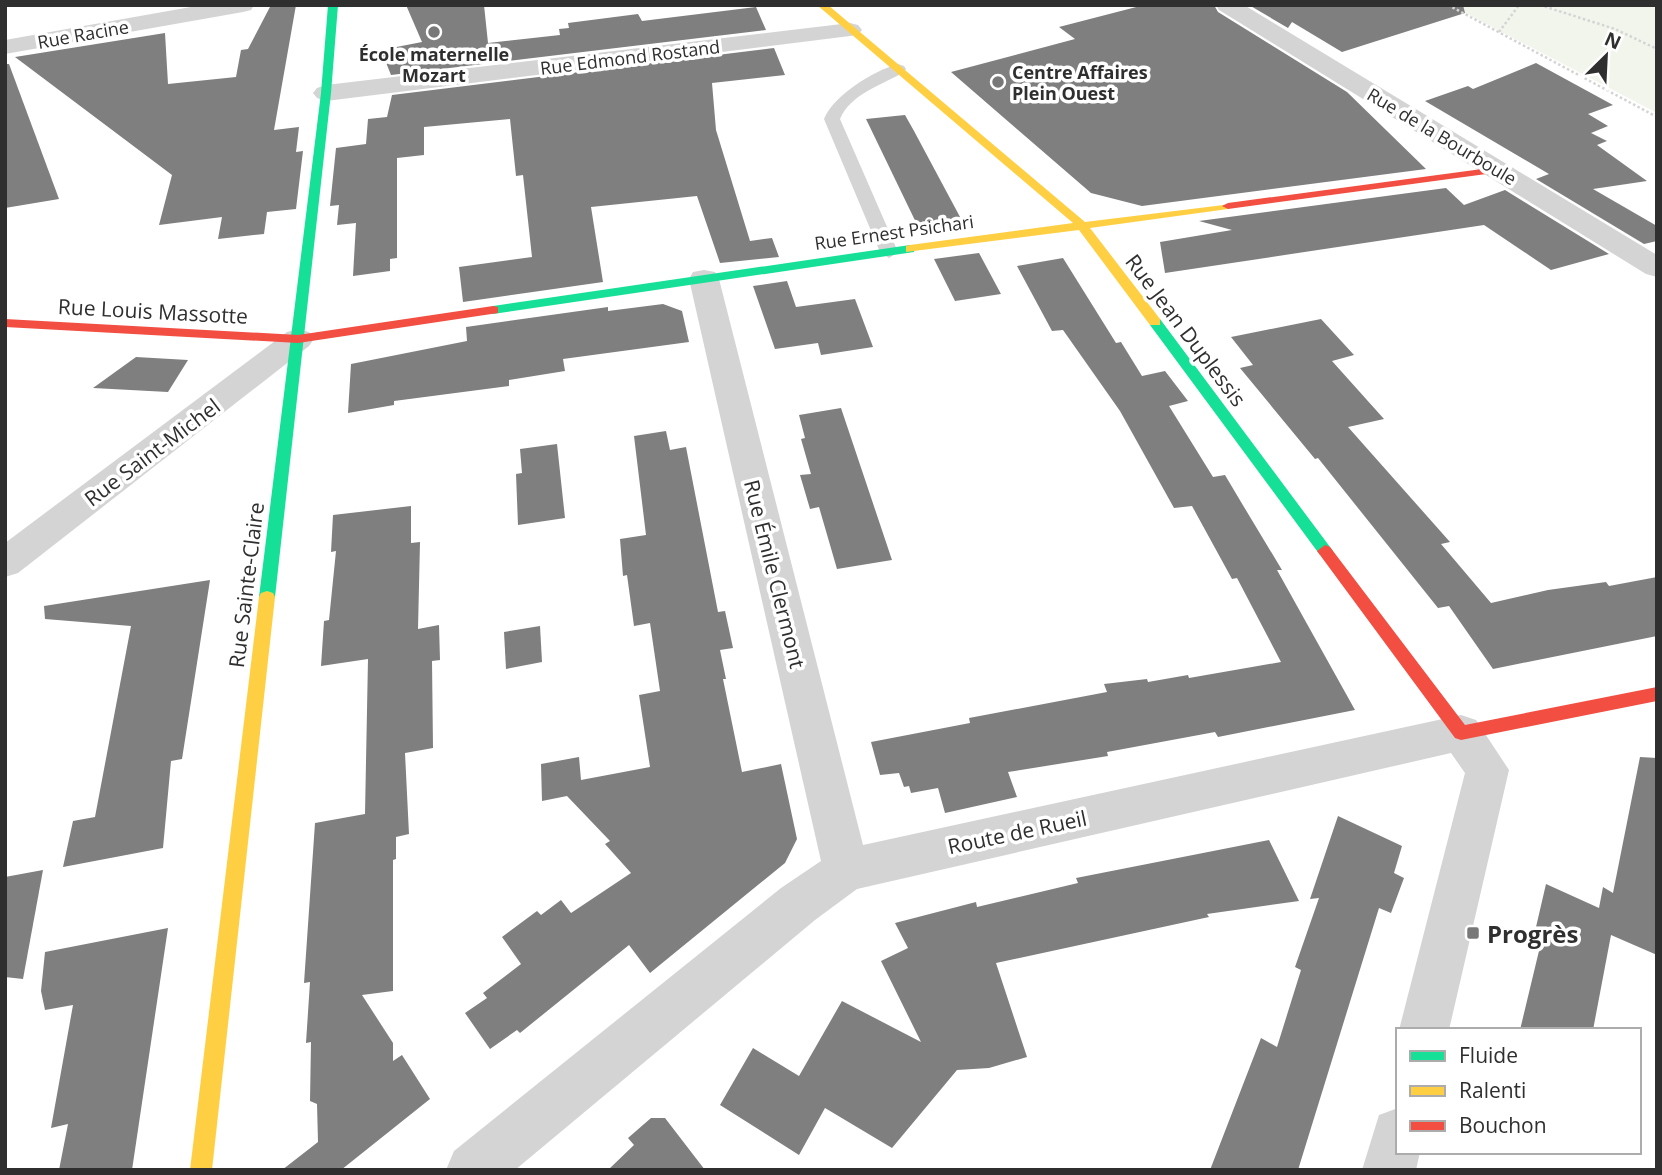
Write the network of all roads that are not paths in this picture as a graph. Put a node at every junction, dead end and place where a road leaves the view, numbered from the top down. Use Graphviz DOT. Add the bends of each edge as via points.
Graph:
graph roads {
  1 [pos="131,5"];
  2 [pos="243,5"];
  3 [pos="333,5"];
  4 [pos="822,5"];
  5 [pos="1227,5"];
  6 [pos="153,22"];
  7 [pos="850,30"];
  8 [pos="5,47"];
  9 [pos="898,69"];
  10 [pos="326,93"];
  11 [pos="1497,170"];
  12 [pos="1082,225"];
  13 [pos="889,252"];
  14 [pos="1657,268"];
  15 [pos="704,279"];
  16 [pos="5,323"];
  17 [pos="298,339"];
  18 [pos="5,564"];
  19 [pos="1657,694"];
  20 [pos="1461,733"];
  21 [pos="846,870"];
  22 [pos="1424,1028"];
  23 [pos="1396,1142"];
  24 [pos="201,1170"];
  25 [pos="472,1170"];
  26 [pos="1389,1170"];
  1 -- 6 [label="street"];
  2 -- 6 [label="street, Rue Racine"];
  3 -- 10 [label="street, Rue Sainte-Claire"];
  4 -- 7 [label="street, Rue Jean Duplessis"];
  5 -- 11 [label="street, Rue de la Bourboule"];
  6 -- 8 [label="street, Rue Racine"];
  7 -- 9 [label="street, Rue Jean Duplessis"];
  7 -- 10 [label="street, Rue Edmond Rostand"];
  9 -- 12 [label="street, Rue Jean Duplessis"];
  9 -- 13 [label="lane" via="853,95 834,110 832,119"];
  10 -- 17 [label="street, Rue Sainte-Claire"];
  11 -- 12 [label="street, Rue Ernest Psichari"];
  11 -- 14 [label="street, Rue de la Bourboule"];
  12 -- 13 [label="street, Rue Ernest Psichari"];
  12 -- 20 [label="street, Rue Jean Duplessis"];
  13 -- 15 [label="street, Rue Ernest Psichari"];
  15 -- 17 [label="street, Rue Ernest Psichari"];
  15 -- 21 [label="street, Rue Émile Clermont"];
  16 -- 17 [label="street, Rue Louis Massotte"];
  17 -- 18 [label="street, Rue Saint-Michel"];
  17 -- 24 [label="street, Rue Sainte-Claire"];
  19 -- 20 [label="street, Route de Rueil"];
  20 -- 21 [label="street, Route de Rueil"];
  20 -- 22 [label="street" via="1487,770"];
  21 -- 25 [label="street, Route de Rueil" via="798,904"];
  23 -- 26 [label="street"];
}
